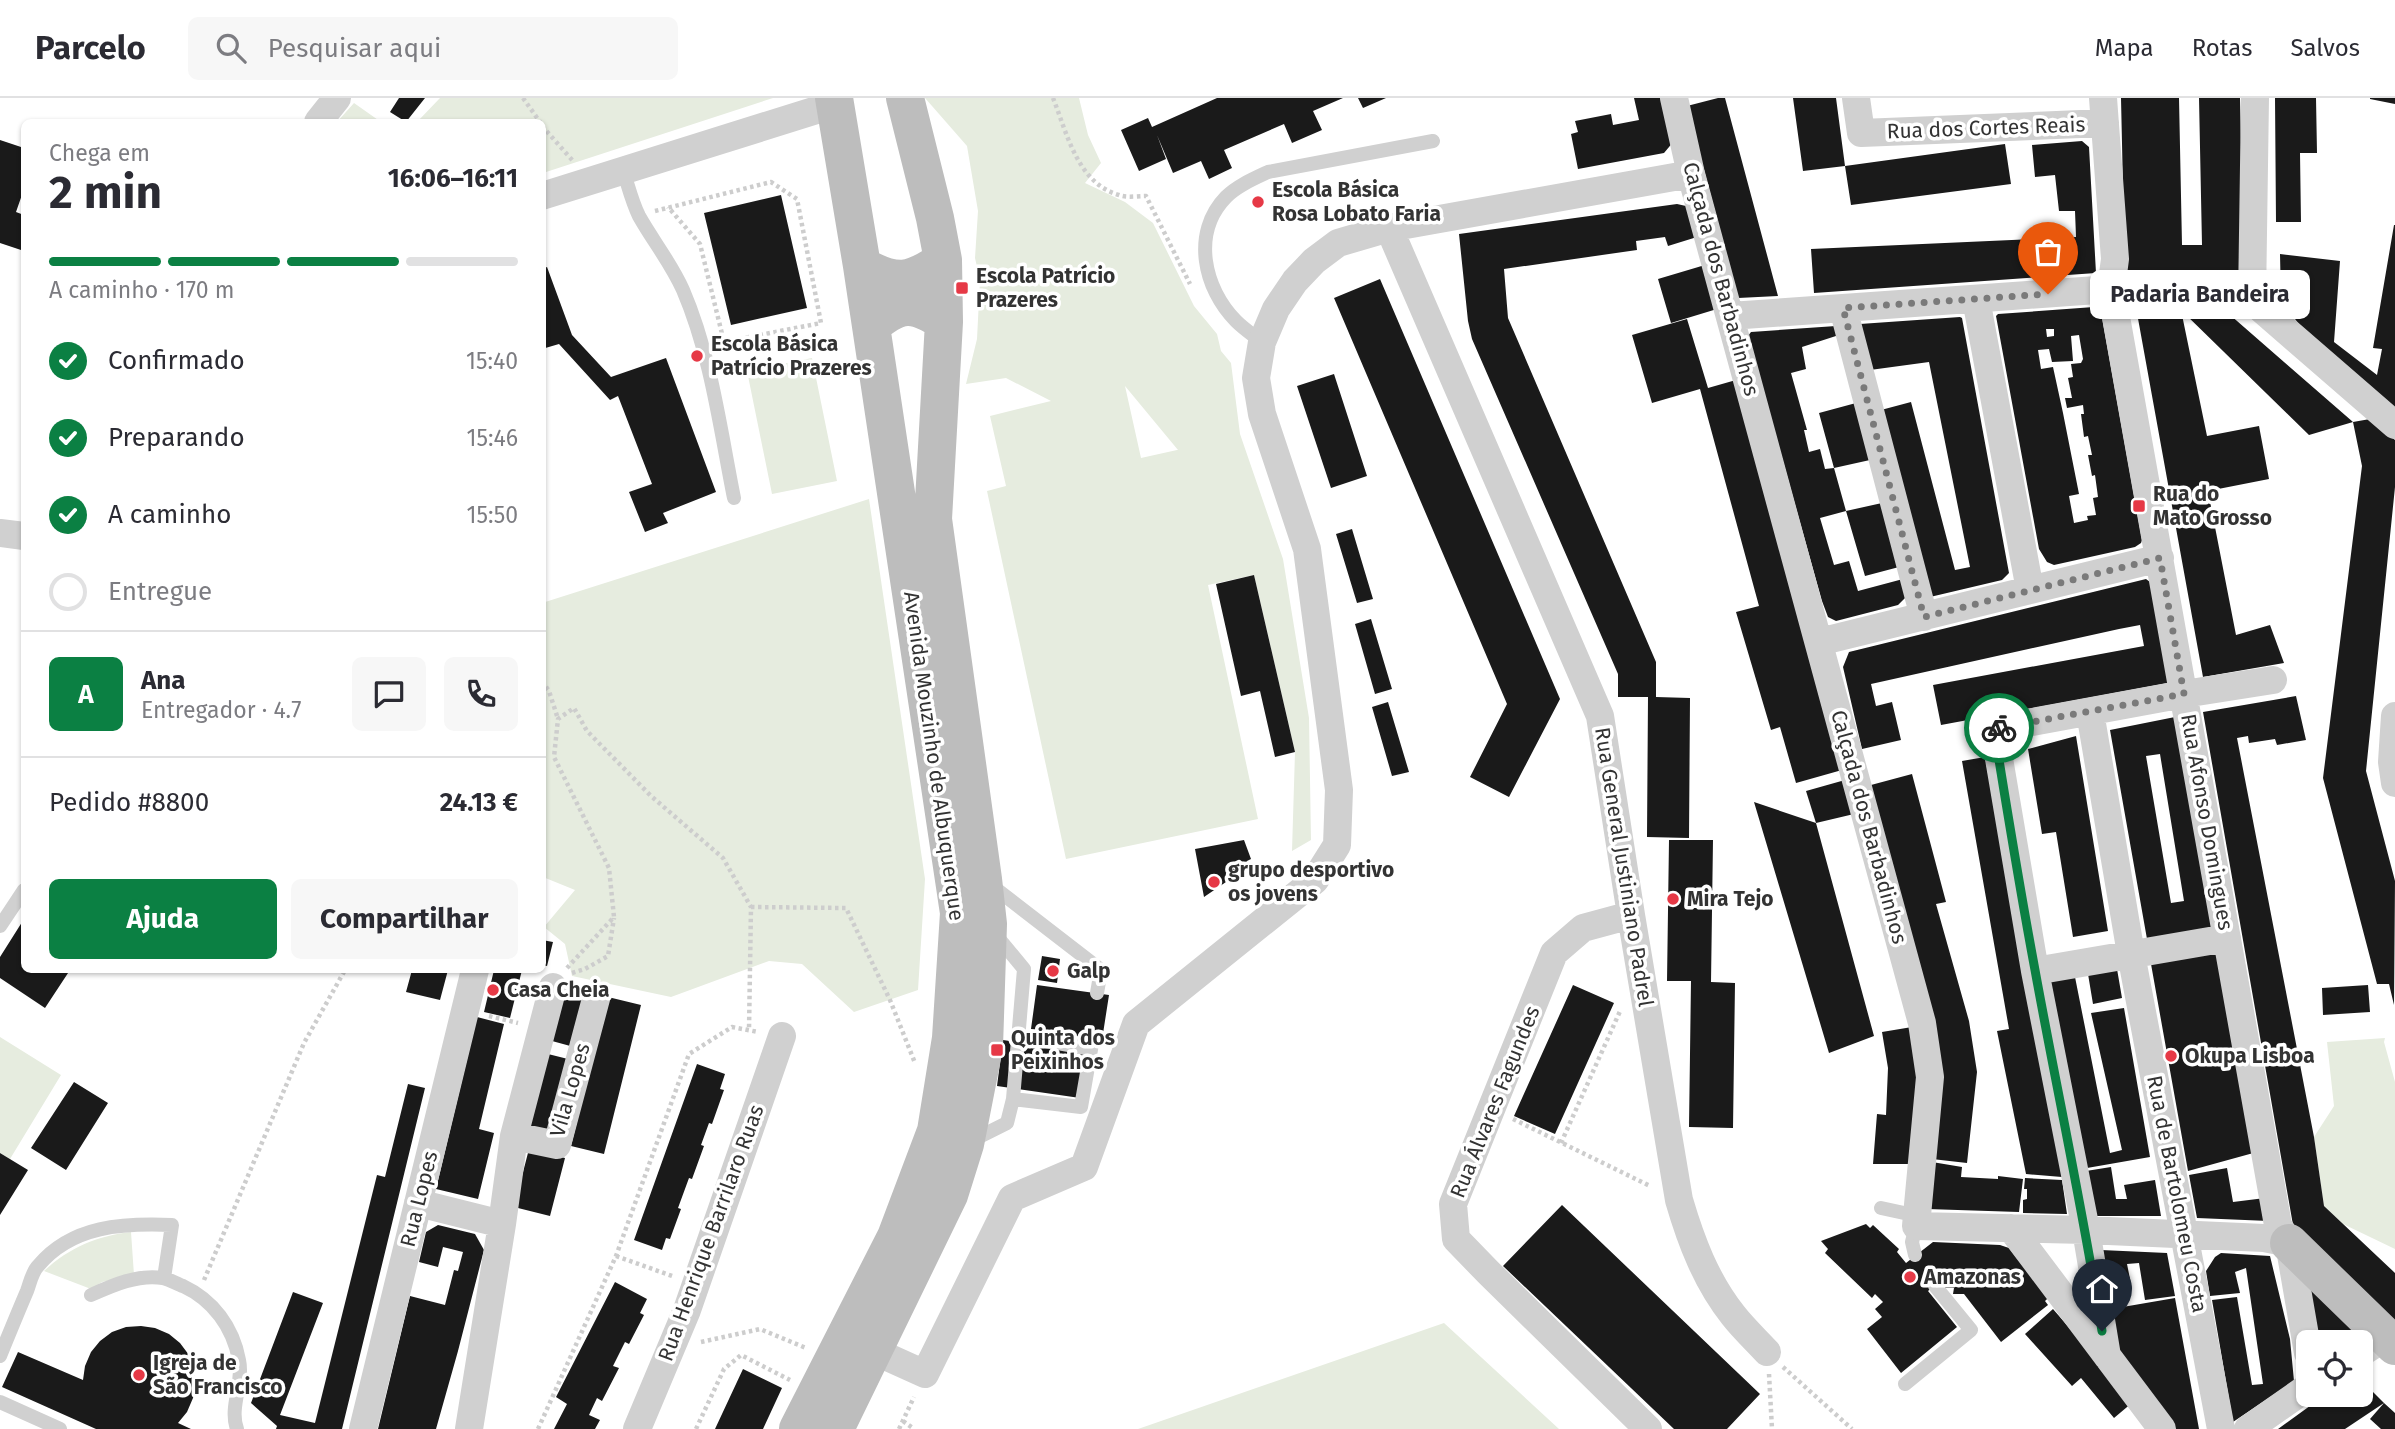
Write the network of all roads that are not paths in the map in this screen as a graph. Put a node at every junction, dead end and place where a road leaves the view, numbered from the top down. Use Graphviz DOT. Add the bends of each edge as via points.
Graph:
graph roads {
  1 [pos="337,98"];
  2 [pos="905,98"];
  3 [pos="1674,98"];
  4 [pos="1856,98"];
  5 [pos="2255,98"];
  6 [pos="835,101"];
  7 [pos="2104,111"];
  8 [pos="320,119"];
  9 [pos="1433,141"];
  10 [pos="623,170"];
  11 [pos="1691,174"];
  12 [pos="546,195"];
  13 [pos="1389,228"];
  14 [pos="943,260"];
  15 [pos="862,266"];
  16 [pos="2111,289"];
  17 [pos="1976,299"];
  18 [pos="2252,301"];
  19 [pos="1843,308"];
  20 [pos="1730,316"];
  21 [pos="944,322"];
  22 [pos="871,326"];
  23 [pos="1262,342"];
  24 [pos="2395,425"];
  25 [pos="734,498"];
  26 [pos="0,533"];
  27 [pos="21,536"];
  28 [pos="2160,558"];
  29 [pos="2030,590"];
  30 [pos="1924,617"];
  31 [pos="1819,642"];
  32 [pos="2273,681"];
  33 [pos="2184,694"];
  34 [pos="2090,712"];
  35 [pos="2395,716"];
  36 [pos="2394,752"];
  37 [pos="2395,783"];
  38 [pos="984,879"];
  39 [pos="21,894"];
  40 [pos="1631,915"];
  41 [pos="988,924"];
  42 [pos="0,926"];
  43 [pos="2227,938"];
  44 [pos="2131,954"];
  45 [pos="2035,971"];
  46 [pos="474,973"];
  47 [pos="553,986"];
  48 [pos="1097,993"];
  49 [pos="597,995"];
  50 [pos="782,1036"];
  51 [pos="1019,1036"];
  52 [pos="1013,1099"];
  53 [pos="514,1136"];
  54 [pos="965,1144"];
  55 [pos="418,1203"];
  56 [pos="1881,1208"];
  57 [pos="1917,1221"];
  58 [pos="502,1224"];
  59 [pos="2011,1228"];
  60 [pos="2086,1230"];
  61 [pos="2186,1236"];
  62 [pos="2288,1243"];
  63 [pos="1915,1255"];
  64 [pos="164,1278"];
  65 [pos="1935,1286"];
  66 [pos="91,1295"];
  67 [pos="0,1314"];
  68 [pos="13,1323"];
  69 [pos="2304,1330"];
  70 [pos="2381,1345"];
  71 [pos="874,1351"];
  72 [pos="1767,1352"];
  73 [pos="0,1356"];
  74 [pos="2106,1356"];
  75 [pos="1905,1384"];
  76 [pos="2296,1395"];
  77 [pos="0,1402"];
  78 [pos="60,1429"];
  79 [pos="237,1429"];
  80 [pos="363,1429"];
  81 [pos="470,1429"];
  82 [pos="637,1429"];
  83 [pos="798,1429"];
  84 [pos="835,1429"];
  85 [pos="1648,1429"];
  86 [pos="2162,1429"];
  87 [pos="2221,1429"];
  88 [pos="2248,1429"];
  1 -- 8 [label="street"];
  2 -- 14 [label="main road, Avenida Mouzinho de Albuquerque"];
  3 -- 11 [label="street, Calçada dos Barbadinhos"];
  4 -- 7 [label="street, Rua dos Cortes Reais" via="1861,133"];
  5 -- 18 [label="street"];
  6 -- 10 [label="street"];
  6 -- 15 [label="main road, Avenida Mouzinho de Albuquerque"];
  7 -- 16 [label="street, Rua Afonso Domingues" via="2115,259"];
  9 -- 23 [label="lane" via="1268,172 1226,197 1207,229 1206,269 1214,291 1235,320"];
  10 -- 12 [label="street"];
  10 -- 25 [label="lane" via="638,215 667,257 698,329"];
  11 -- 13 [label="street"];
  11 -- 20 [label="street, Calçada dos Barbadinhos"];
  13 -- 23 [label="street" via="1338,243 1314,261 1276,309"];
  13 -- 40 [label="street, Rua General Justiniano Padrel" via="1600,716"];
  14 -- 15 [label="main road" via="906,279 885,279"];
  14 -- 21 [label="main road, Avenida Mouzinho de Albuquerque"];
  15 -- 22 [label="main road, Avenida Mouzinho de Albuquerque"];
  16 -- 17 [label="street"];
  16 -- 18 [label="street"];
  16 -- 28 [label="street, Rua Afonso Domingues"];
  17 -- 19 [label="street"];
  17 -- 29 [label="street"];
  18 -- 24 [label="street"];
  19 -- 20 [label="street"];
  19 -- 30 [label="street"];
  20 -- 31 [label="street, Calçada dos Barbadinhos"];
  21 -- 22 [label="main road" via="908,305 889,311"];
  21 -- 38 [label="main road, Avenida Mouzinho de Albuquerque" via="933,519"];
  22 -- 83 [label="main road, Avenida Mouzinho de Albuquerque" via="959,913 951,1038 936,1131 896,1237"];
  23 -- 71 [label="street" via="1256,378 1262,414 1307,550 1339,790 1337,845 1315,880 1136,1024 1084,1167 1012,1198 925,1374"];
  26 -- 27 [label="street"];
  28 -- 29 [label="street"];
  28 -- 33 [label="street, Rua Afonso Domingues"];
  29 -- 30 [label="street"];
  30 -- 31 [label="street"];
  31 -- 57 [label="street, Calçada dos Barbadinhos" via="1923,1023 1930,1077"];
  32 -- 33 [label="street"];
  33 -- 34 [label="street"];
  33 -- 43 [label="street, Rua Afonso Domingues"];
  34 -- 44 [label="street, Rua de Bartolomeu Costa"];
  34 -- 45 [label="street" via="1994,729"];
  35 -- 36 [label="street"];
  36 -- 37 [label="street"];
  38 -- 41 [label="main road, Avenida Mouzinho de Albuquerque"];
  38 -- 48 [label="lane" via="1101,970"];
  39 -- 42 [label="lane"];
  40 -- 72 [label="street, Rua General Justiniano Padrel" via="1679,1200 1690,1237 1707,1276 1732,1315"];
  40 -- 85 [label="street, Rua Álvares Fagundes" via="1584,928 1554,953 1453,1204 1456,1239"];
  41 -- 51 [label="lane" via="1024,969"];
  41 -- 54 [label="main road, Avenida Mouzinho de Albuquerque" via="984,1047"];
  43 -- 44 [label="street"];
  43 -- 62 [label="street, Rua Afonso Domingues" via="2278,1226"];
  44 -- 45 [label="street"];
  44 -- 61 [label="street, Rua de Bartolomeu Costa"];
  45 -- 60 [label="street"];
  46 -- 55 [label="street, Rua Lopes"];
  47 -- 53 [label="street, Vila Lopes"];
  49 -- 53 [label="street, Vila Lopes" via="557,1145"];
  50 -- 82 [label="street, Rua Henrique Barrilaro Ruas" via="687,1310"];
  51 -- 52 [label="lane"];
  51 -- 52 [label="lane" via="1092,1043 1081,1107"];
  52 -- 54 [label="lane" via="1006,1123"];
  53 -- 58 [label="street, Vila Lopes"];
  54 -- 71 [label="main road, Avenida Mouzinho de Albuquerque" via="949,1195"];
  55 -- 58 [label="street"];
  55 -- 80 [label="street, Rua Lopes"];
  56 -- 57 [label="lane"];
  57 -- 59 [label="street"];
  57 -- 63 [label="lane" via="1912,1242"];
  58 -- 81 [label="street, Vila Lopes"];
  59 -- 60 [label="street"];
  59 -- 74 [label="street"];
  60 -- 61 [label="street"];
  60 -- 74 [label="street"];
  61 -- 62 [label="street"];
  61 -- 87 [label="street, Rua de Bartolomeu Costa"];
  62 -- 69 [label="street, Rua Afonso Domingues"];
  62 -- 70 [label="main road"];
  64 -- 66 [label="lane" via="133,1279"];
  64 -- 68 [label="lane" via="172,1226 134,1223 107,1227 60,1247 36,1267"];
  64 -- 79 [label="lane" via="198,1293 217,1311 230,1333 240,1362 233,1419"];
  65 -- 75 [label="lane" via="1970,1330"];
  67 -- 68 [label="lane"];
  68 -- 73 [label="lane"];
  71 -- 84 [label="main road, Avenida Mouzinho de Albuquerque"];
  74 -- 86 [label="street"];
  76 -- 88 [label="street"];
  77 -- 78 [label="lane"];
}
